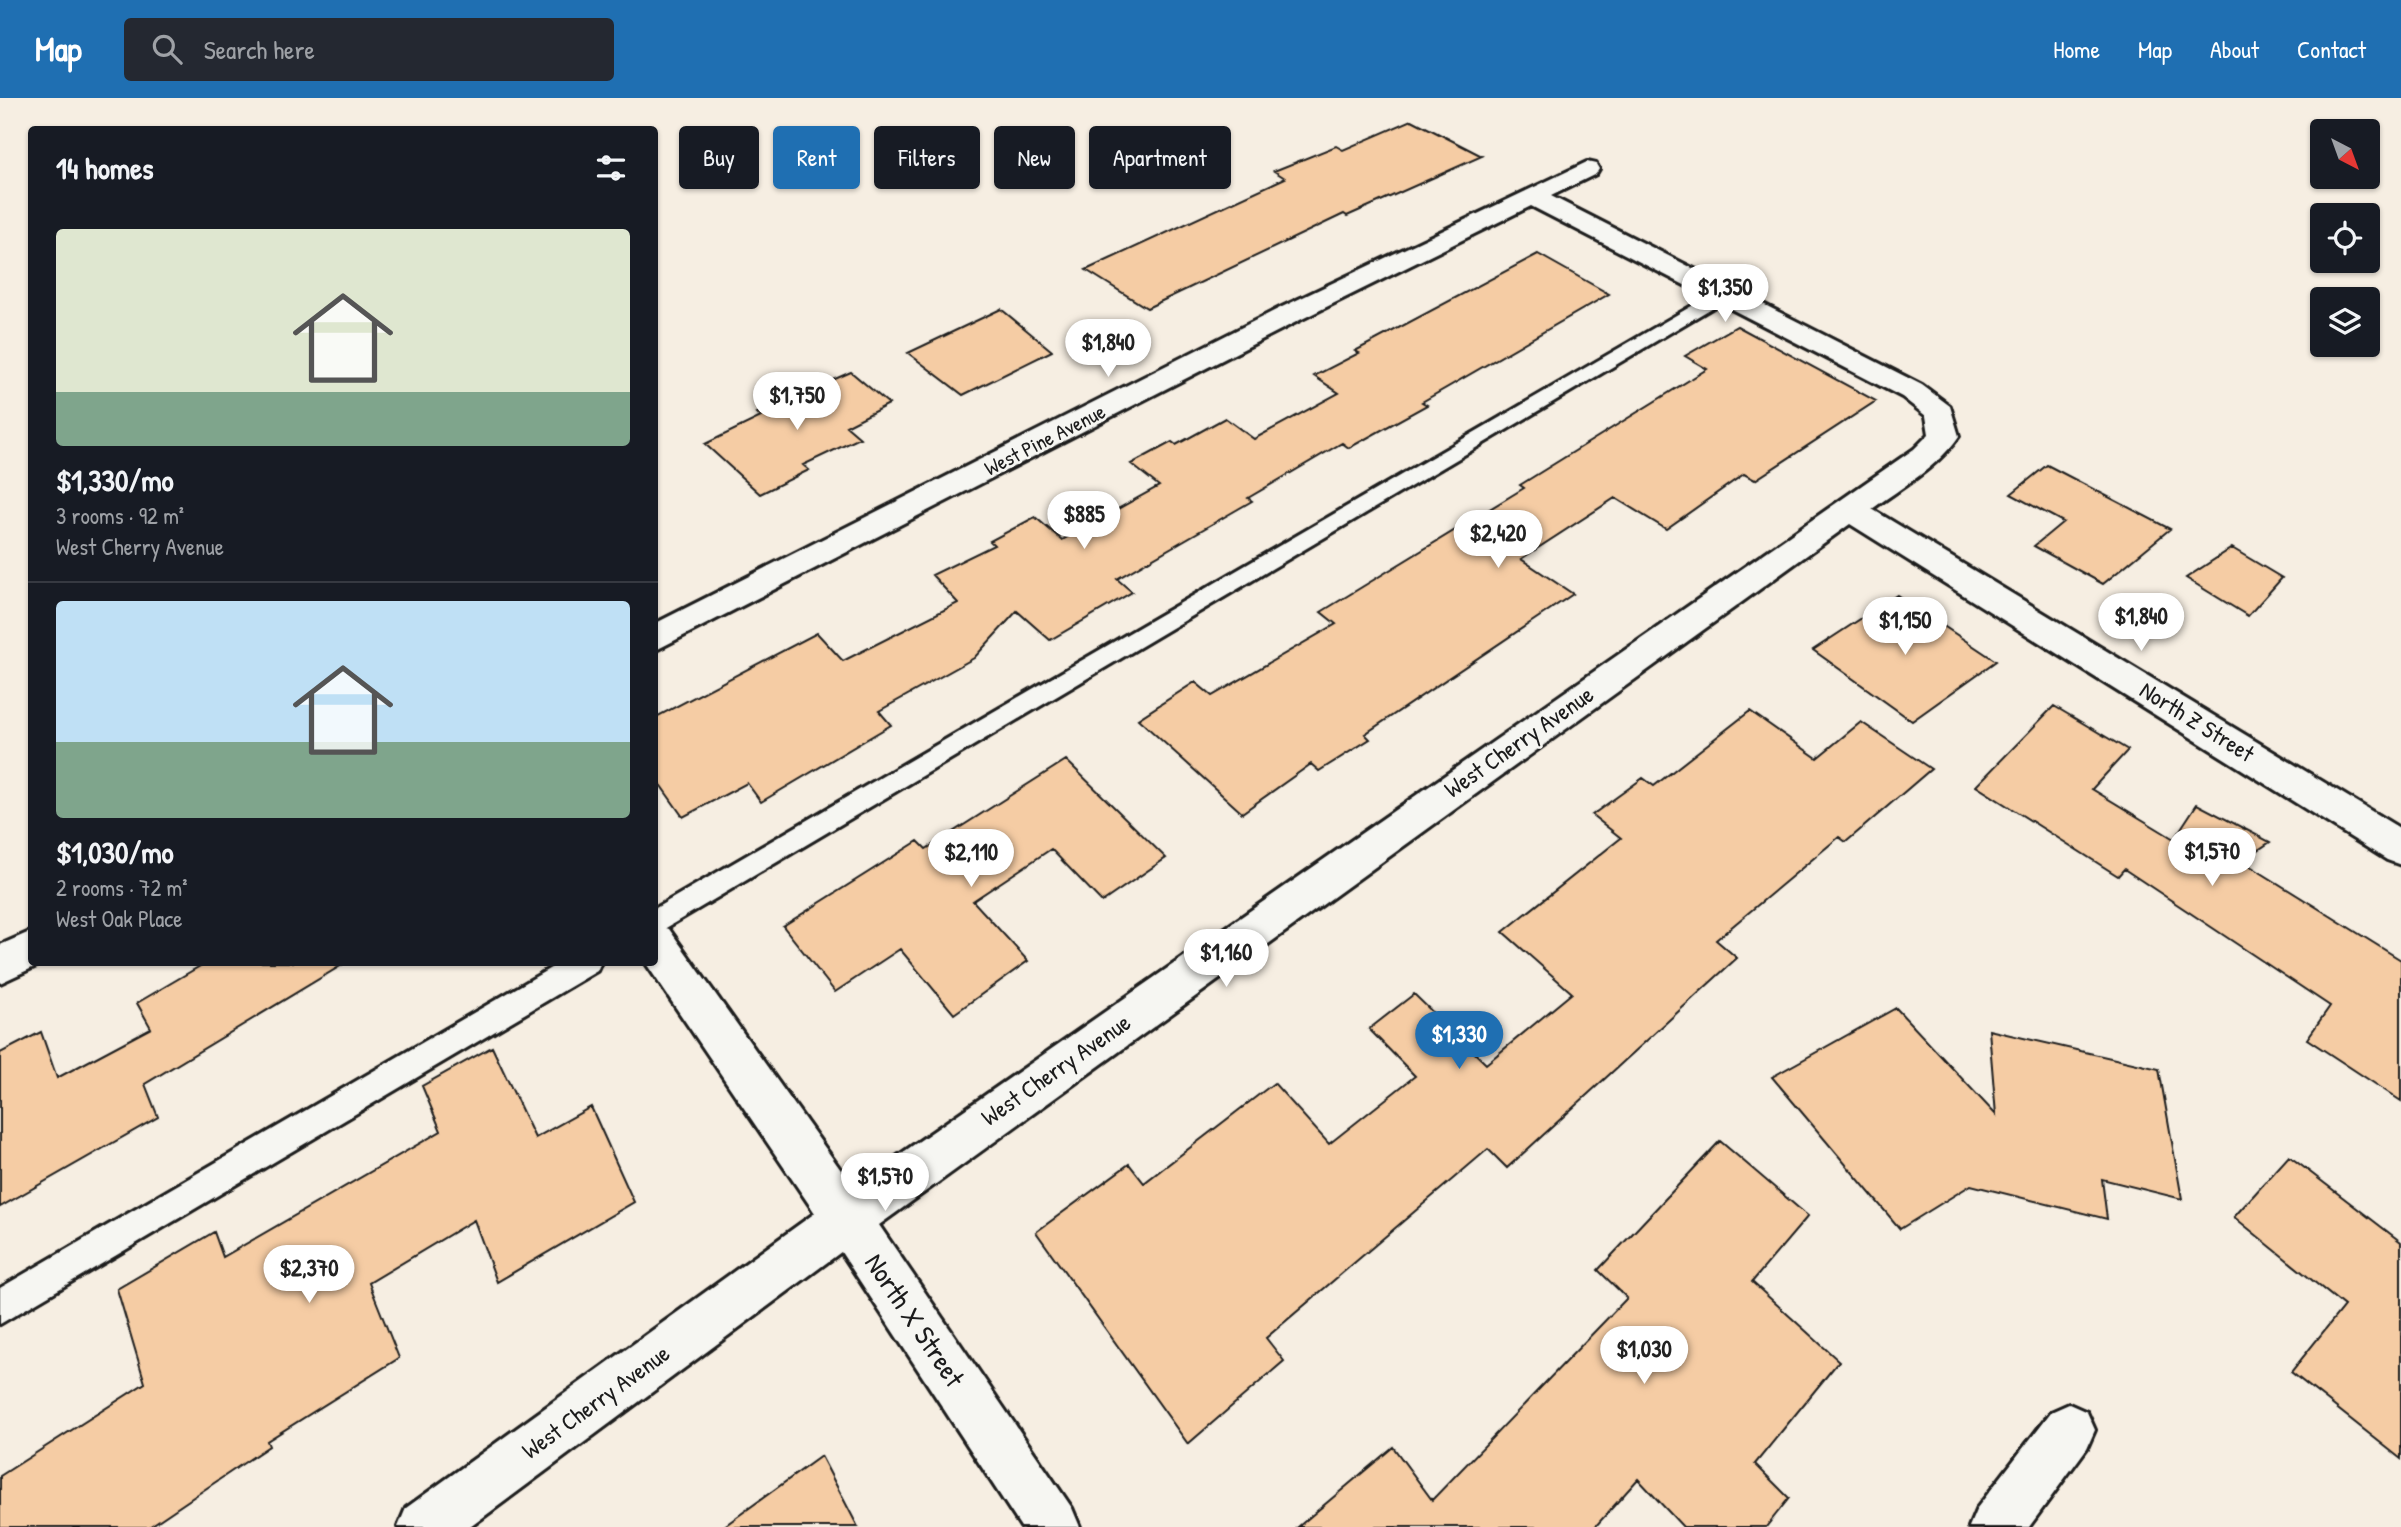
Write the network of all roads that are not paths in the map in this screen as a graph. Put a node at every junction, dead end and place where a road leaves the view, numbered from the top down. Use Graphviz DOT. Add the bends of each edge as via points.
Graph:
graph roads {
  1 [pos="1587,169"];
  2 [pos="1533,197"];
  3 [pos="1721,295"];
  4 [pos="1849,509"];
  5 [pos="658,637"];
  6 [pos="2401,849"];
  7 [pos="658,921"];
  8 [pos="658,948"];
  9 [pos="28,951"];
  10 [pos="0,964"];
  11 [pos="580,966"];
  12 [pos="847,1219"];
  13 [pos="0,1307"];
  14 [pos="2069,1430"];
  15 [pos="425,1527"];
  16 [pos="1053,1527"];
  17 [pos="1996,1527"];
  1 -- 2 [label="street, West Pine Avenue"];
  2 -- 3 [label="street"];
  2 -- 5 [label="street, West Pine Avenue" via="1292,313"];
  3 -- 4 [label="street, West Cherry Avenue" via="1912,391 1940,412 1944,436"];
  3 -- 7 [label="lane"];
  4 -- 6 [label="street, North Z Street"];
  4 -- 12 [label="street, West Cherry Avenue"];
  8 -- 12 [label="street, North X Street"];
  9 -- 10 [label="street"];
  11 -- 13 [label="lane"];
  12 -- 15 [label="street, West Cherry Avenue"];
  12 -- 16 [label="street, North X Street"];
  14 -- 17 [label="street"];
}
